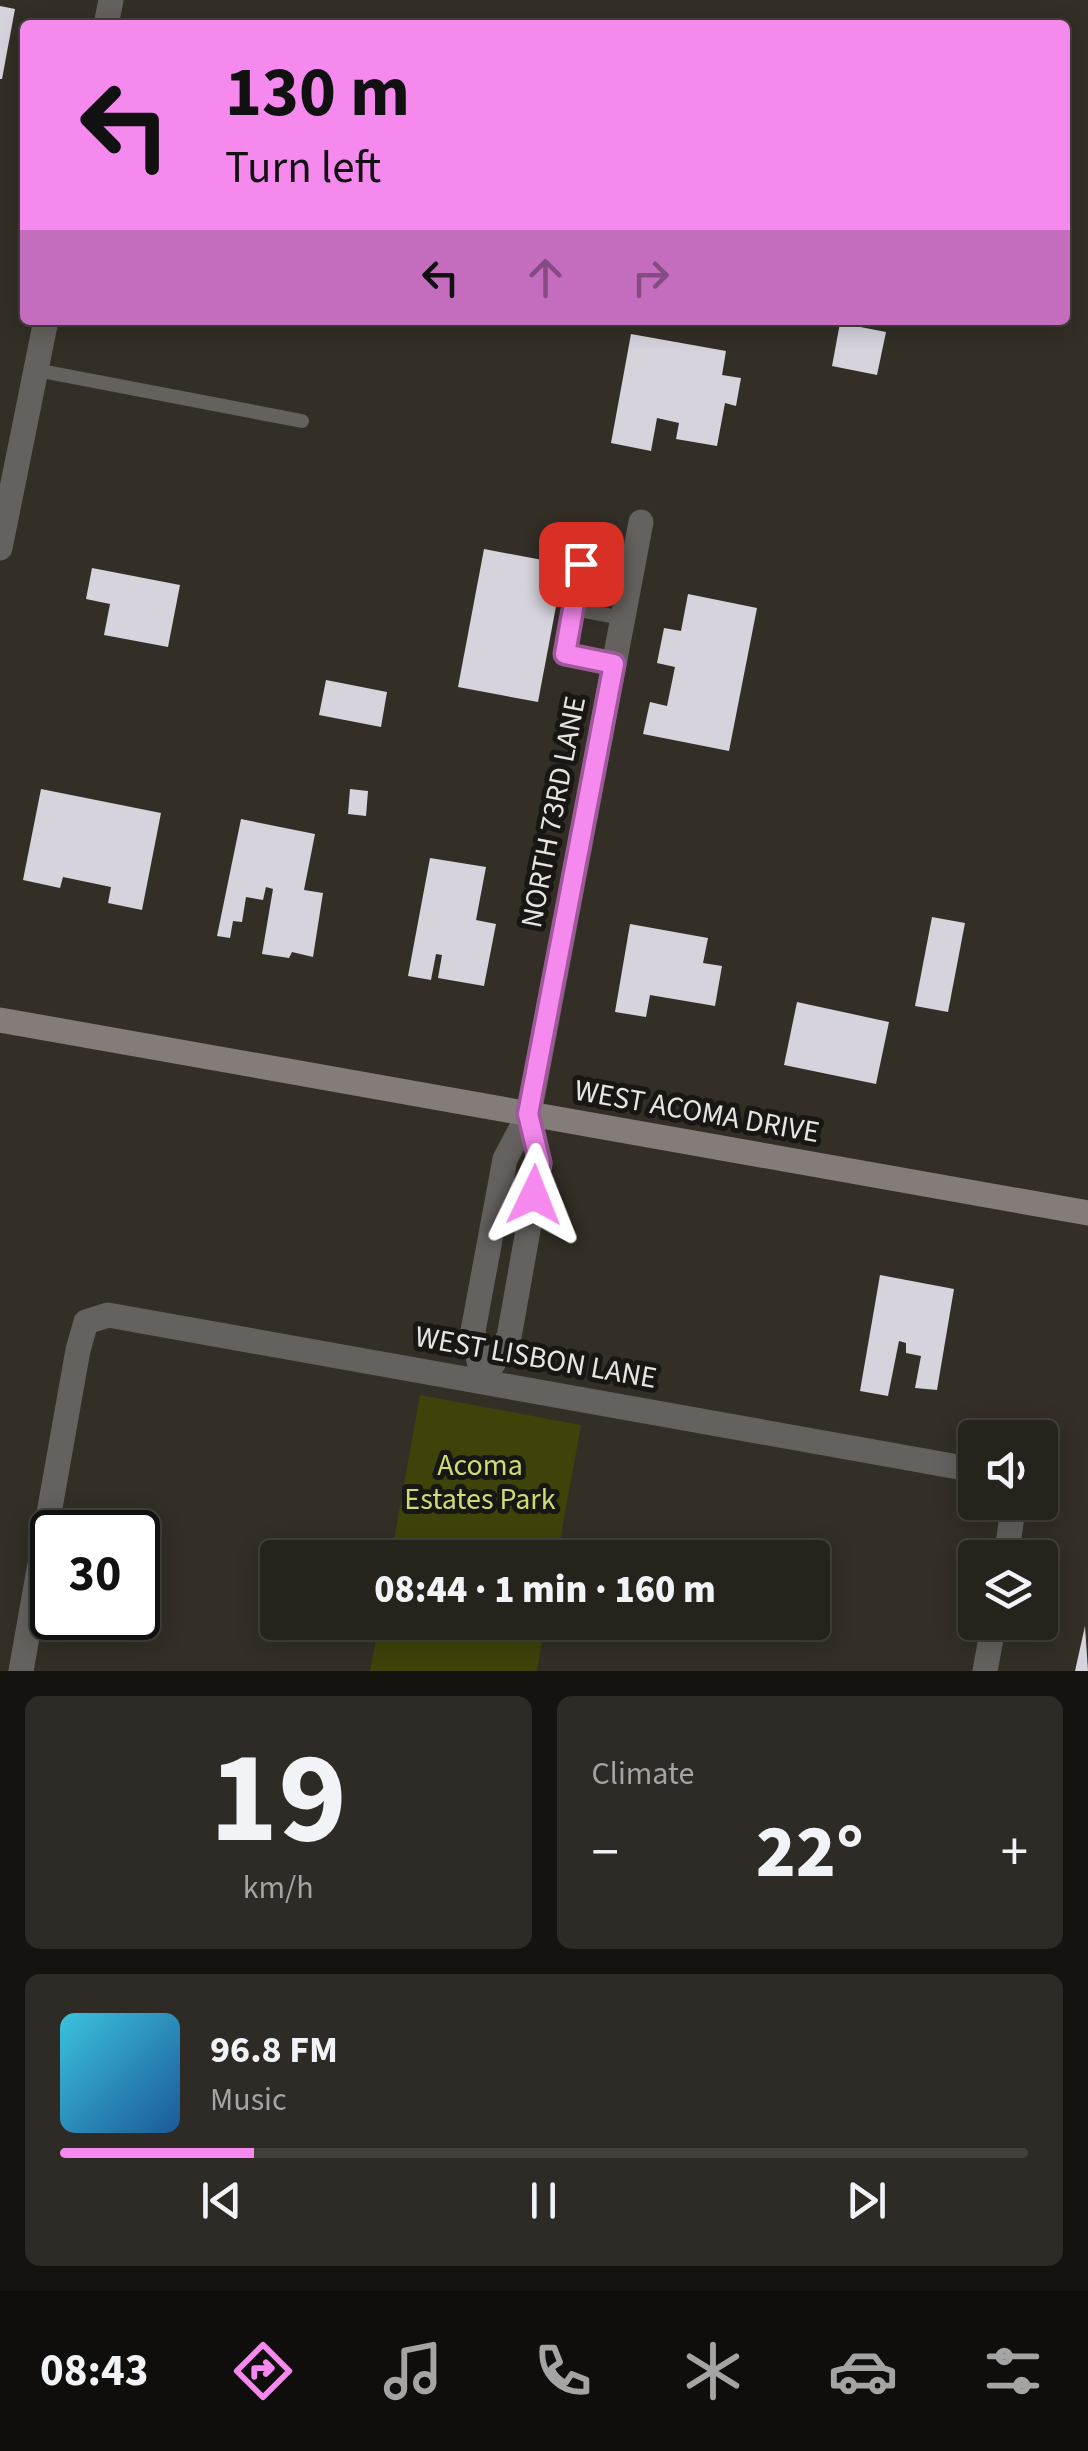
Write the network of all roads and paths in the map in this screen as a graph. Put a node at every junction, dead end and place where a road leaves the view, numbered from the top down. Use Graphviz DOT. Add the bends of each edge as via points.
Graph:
graph roads {
  1 [pos="45,325"];
  2 [pos="36,370"];
  3 [pos="302,421"];
  4 [pos="641,522"];
  5 [pos="0,548"];
  6 [pos="574,548"];
  7 [pos="574,609"];
  8 [pos="623,618"];
  9 [pos="614,664"];
  10 [pos="0,1020"];
  11 [pos="528,1114"];
  12 [pos="1088,1214"];
  13 [pos="494,1221"];
  14 [pos="528,1227"];
  15 [pos="482,1380"];
  16 [pos="958,1467"];
  17 [pos="991,1640"];
  18 [pos="21,1671"];
  19 [pos="985,1671"];
  1 -- 2 [label="street"];
  2 -- 3 [label="lane"];
  2 -- 5 [label="street"];
  4 -- 8 [label="street, NORTH 73RD LANE"];
  6 -- 7 [label="lane" via="581,564"];
  7 -- 8 [label="lane"];
  7 -- 9 [label="lane" via="565,654"];
  8 -- 9 [label="street, NORTH 73RD LANE"];
  9 -- 11 [label="street, NORTH 73RD LANE"];
  10 -- 11 [label="street, WEST ACOMA DRIVE"];
  11 -- 12 [label="street, WEST ACOMA DRIVE"];
  11 -- 13 [label="street, NORTH 73RD LANE" via="505,1158"];
  11 -- 14 [label="street, NORTH 73RD LANE" via="540,1163"];
  13 -- 14 [label="street"];
  13 -- 15 [label="street, NORTH 73RD LANE" via="473,1331"];
  14 -- 15 [label="street, NORTH 73RD LANE" via="509,1337"];
  15 -- 16 [label="street, WEST LISBON LANE"];
  15 -- 18 [label="street, WEST LISBON LANE" via="108,1315 86,1322"];
  17 -- 19 [label="street"];
}
